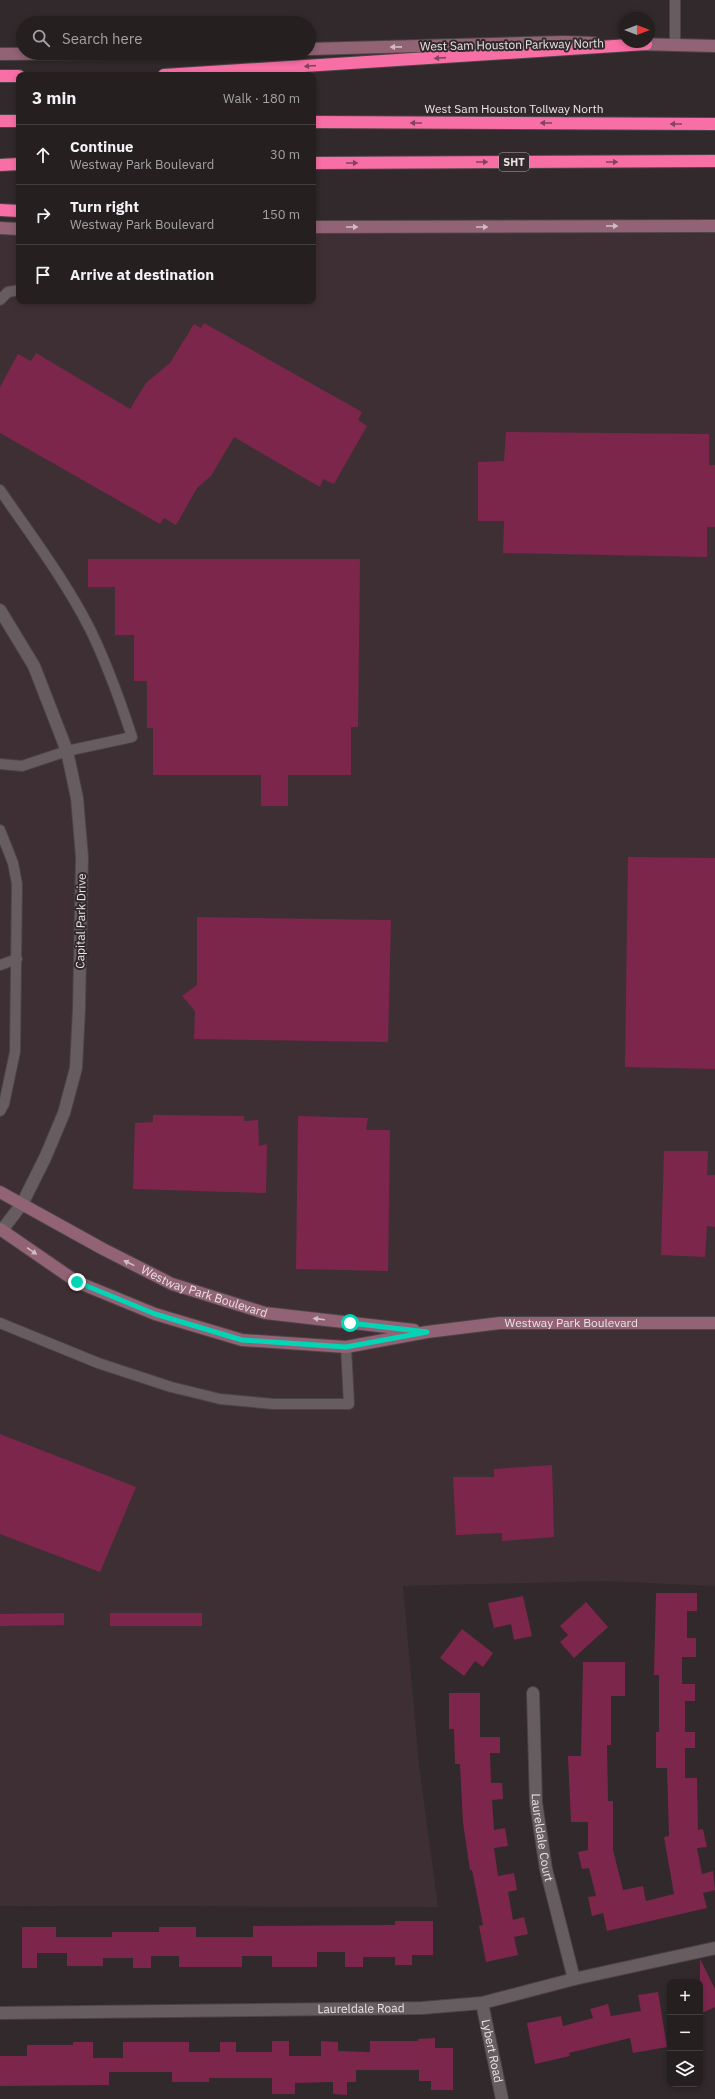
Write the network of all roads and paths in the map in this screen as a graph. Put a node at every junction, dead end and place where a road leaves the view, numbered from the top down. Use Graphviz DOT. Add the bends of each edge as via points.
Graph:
graph roads {
  1 [pos="674,0"];
  2 [pos="619,43"];
  3 [pos="655,44"];
  4 [pos="675,45"];
  5 [pos="619,46"];
  6 [pos="715,46"];
  7 [pos="316,48"];
  8 [pos="0,54"];
  9 [pos="16,54"];
  10 [pos="211,72"];
  11 [pos="0,76"];
  12 [pos="16,76"];
  13 [pos="0,121"];
  14 [pos="16,121"];
  15 [pos="316,122"];
  16 [pos="715,124"];
  17 [pos="715,161"];
  18 [pos="316,163"];
  19 [pos="16,164"];
  20 [pos="0,165"];
  21 [pos="0,210"];
  22 [pos="16,211"];
  23 [pos="715,226"];
  24 [pos="316,227"];
  25 [pos="0,228"];
  26 [pos="16,229"];
  27 [pos="16,291"];
  28 [pos="0,300"];
  29 [pos="0,490"];
  30 [pos="0,610"];
  31 [pos="67,751"];
  32 [pos="0,764"];
  33 [pos="0,830"];
  34 [pos="17,959"];
  35 [pos="0,965"];
  36 [pos="0,1111"];
  37 [pos="0,1192"];
  38 [pos="22,1204"];
  39 [pos="1,1230"];
  40 [pos="0,1323"];
  41 [pos="715,1323"];
  42 [pos="427,1332"];
  43 [pos="346,1347"];
  44 [pos="533,1693"];
  45 [pos="715,1948"];
  46 [pos="574,1979"];
  47 [pos="482,2003"];
  48 [pos="0,2013"];
  49 [pos="502,2099"];
  1 -- 4 [label="lane"];
  2 -- 7 [label="street, West Sam Houston Parkway North, one-way" via="563,42"];
  3 -- 4 [label="street, West Sam Houston Parkway North"];
  4 -- 6 [label="street, West Sam Houston Parkway North"];
  5 -- 10 [label="highway, one-way"];
  8 -- 9 [label="street"];
  11 -- 12 [label="highway"];
  13 -- 14 [label="highway"];
  16 -- 15 [label="highway, West Sam Houston Tollway North, one-way"];
  18 -- 17 [label="highway, SHT, one-way"];
  19 -- 20 [label="highway"];
  21 -- 22 [label="highway"];
  24 -- 23 [label="street, one-way"];
  25 -- 26 [label="street"];
  27 -- 28 [label="lane" via="8,292"];
  29 -- 31 [label="lane" via="64,584 89,628 113,679 132,737"];
  30 -- 31 [label="street, Capital Park Drive" via="34,666"];
  31 -- 32 [label="lane" via="22,766"];
  31 -- 38 [label="street, Capital Park Drive" via="77,798 82,857 76,1068 64,1113"];
  33 -- 34 [label="lane" via="13,863 17,884"];
  34 -- 35 [label="lane"];
  34 -- 36 [label="lane" via="15,1052 4,1104"];
  37 -- 38 [label="street, Westway Park Boulevard"];
  38 -- 39 [label="street, Capital Park Drive"];
  42 -- 38 [label="street, Westway Park Boulevard, one-way" via="265,1312 172,1284 103,1250"];
  39 -- 43 [label="street, Westway Park Boulevard, one-way" via="77,1282 155,1314 242,1340"];
  40 -- 43 [label="lane" via="98,1362 171,1387 220,1399 274,1404 349,1404"];
  41 -- 42 [label="street, Westway Park Boulevard" via="500,1323"];
  42 -- 43 [label="street, Westway Park Boulevard"];
  44 -- 46 [label="street, Laureldale Court" via="536,1803 546,1869"];
  45 -- 46 [label="street, Laureldale Road"];
  46 -- 47 [label="street, Laureldale Road"];
  47 -- 48 [label="street, Laureldale Road" via="422,2008"];
  47 -- 49 [label="street, Lybert Road"];
}
